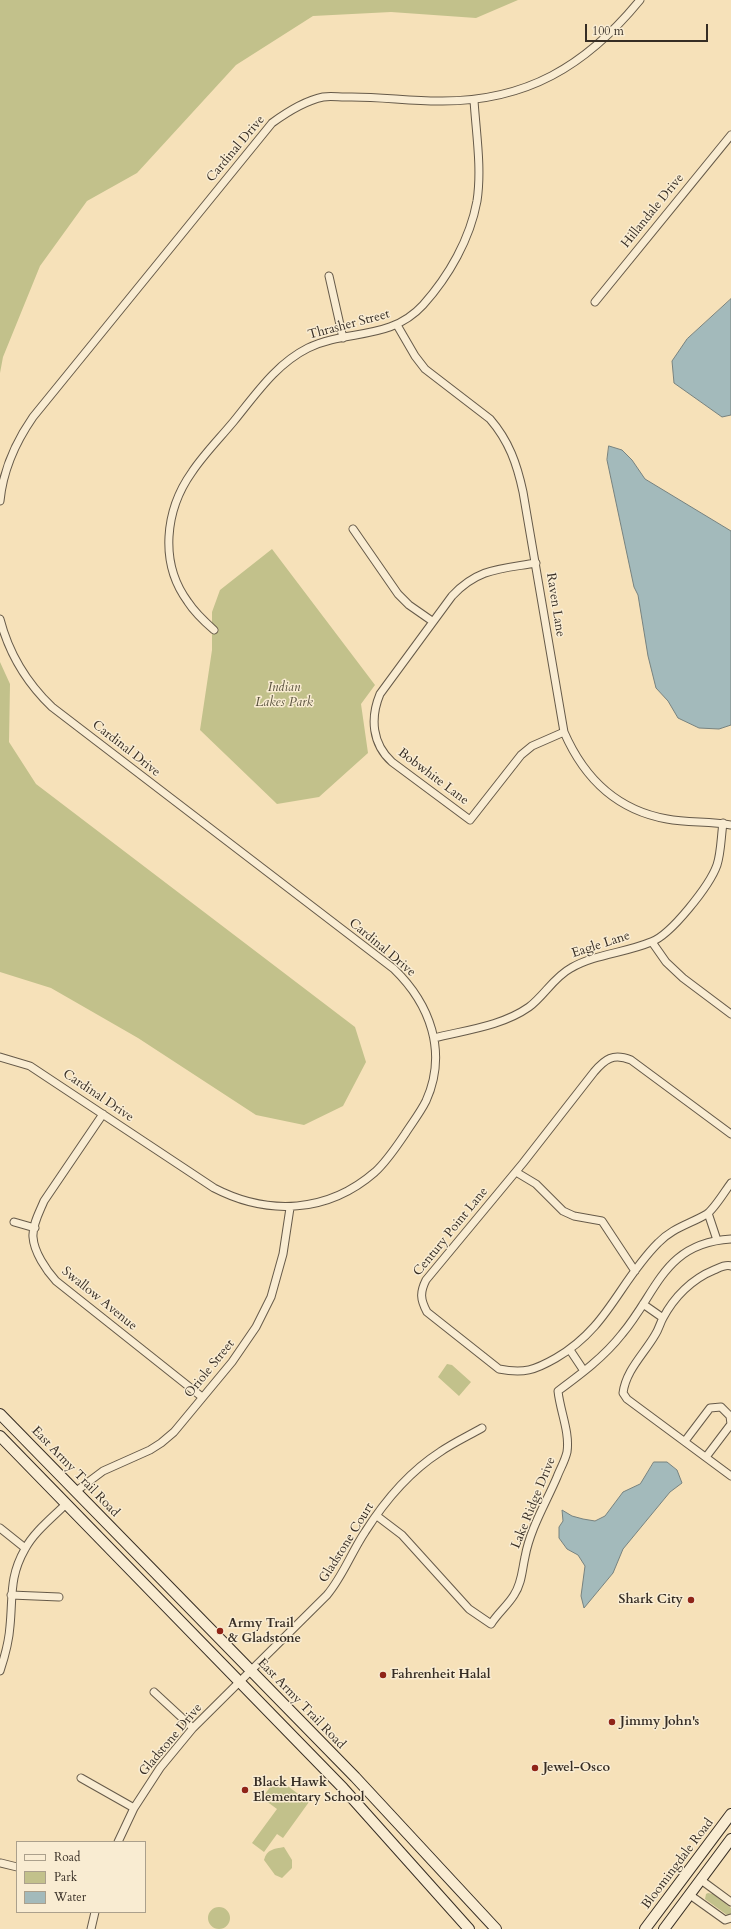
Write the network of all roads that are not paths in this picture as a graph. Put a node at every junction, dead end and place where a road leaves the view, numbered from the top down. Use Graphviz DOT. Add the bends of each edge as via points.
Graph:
graph roads {
  1 [pos="640,0"];
  2 [pos="474,100"];
  3 [pos="731,135"];
  4 [pos="329,276"];
  5 [pos="595,302"];
  6 [pos="397,325"];
  7 [pos="343,338"];
  8 [pos="0,501"];
  9 [pos="353,529"];
  10 [pos="536,563"];
  11 [pos="0,619"];
  12 [pos="432,622"];
  13 [pos="214,630"];
  14 [pos="564,732"];
  15 [pos="723,823"];
  16 [pos="731,825"];
  17 [pos="652,942"];
  18 [pos="731,1014"];
  19 [pos="434,1038"];
  20 [pos="0,1057"];
  21 [pos="103,1114"];
  22 [pos="731,1134"];
  23 [pos="516,1172"];
  24 [pos="731,1183"];
  25 [pos="290,1208"];
  26 [pos="708,1213"];
  27 [pos="14,1222"];
  28 [pos="35,1228"];
  29 [pos="731,1239"];
  30 [pos="718,1240"];
  31 [pos="731,1266"];
  32 [pos="635,1271"];
  33 [pos="643,1304"];
  34 [pos="663,1318"];
  35 [pos="570,1350"];
  36 [pos="584,1371"];
  37 [pos="202,1397"];
  38 [pos="0,1414"];
  39 [pos="482,1428"];
  40 [pos="0,1436"];
  41 [pos="684,1441"];
  42 [pos="706,1457"];
  43 [pos="731,1476"];
  44 [pos="75,1492"];
  45 [pos="66,1504"];
  46 [pos="377,1516"];
  47 [pos="0,1528"];
  48 [pos="25,1548"];
  49 [pos="12,1595"];
  50 [pos="59,1597"];
  51 [pos="0,1670"];
  52 [pos="250,1670"];
  53 [pos="240,1682"];
  54 [pos="154,1692"];
  55 [pos="192,1728"];
  56 [pos="80,1778"];
  57 [pos="134,1808"];
  58 [pos="731,1814"];
  59 [pos="731,1839"];
  60 [pos="118,1841"];
  61 [pos="1,1863"];
  62 [pos="16,1867"];
  63 [pos="701,1880"];
  64 [pos="690,1895"];
  65 [pos="731,1902"];
  66 [pos="95,1913"];
  67 [pos="731,1918"];
  68 [pos="91,1929"];
  69 [pos="469,1929"];
  70 [pos="496,1929"];
  71 [pos="645,1929"];
  72 [pos="664,1929"];
  1 -- 2 [label="street, Cardinal Drive" via="619,25 573,64 531,85"];
  2 -- 6 [label="street, Thrasher Street" via="479,176 472,221 460,251 436,289 422,306"];
  2 -- 8 [label="street, Cardinal Drive" via="324,97 299,105 272,123 33,417 7,465"];
  3 -- 5 [label="street, Hillandale Drive"];
  4 -- 7 [label="street"];
  6 -- 7 [label="street, Thrasher Street"];
  6 -- 10 [label="street, Raven Lane" via="425,369 490,419 508,443 519,471"];
  7 -- 13 [label="street, Thrasher Street" via="308,348 277,370 192,472 177,499 170,526 168,550 175,576 187,602"];
  9 -- 12 [label="street" via="398,594"];
  10 -- 12 [label="street, Bobwhite Lane" via="475,576 452,596"];
  10 -- 14 [label="street, Raven Lane"];
  11 -- 19 [label="street, Cardinal Drive" via="14,658 44,698 60,713 394,969 420,1000"];
  12 -- 14 [label="street, Bobwhite Lane" via="380,694 374,708 375,734 382,750 392,762 470,820 521,754 532,746"];
  14 -- 15 [label="street, Raven Lane" via="581,765 593,780 624,805 648,815 667,819"];
  15 -- 16 [label="street, Raven Lane"];
  15 -- 17 [label="street, Eagle Lane" via="718,864 712,877 675,925"];
  17 -- 18 [label="street" via="666,962 682,978"];
  17 -- 19 [label="street, Eagle Lane" via="578,964 562,974 539,999 517,1014 485,1026"];
  19 -- 25 [label="street, Cardinal Drive" via="434,1069 426,1100 388,1158 362,1182 342,1194 317,1203"];
  20 -- 21 [label="street, Cardinal Drive" via="30,1066"];
  21 -- 25 [label="street, Cardinal Drive" via="225,1194 262,1205"];
  21 -- 28 [label="street, Swallow Avenue" via="44,1201"];
  22 -- 23 [label="street, Century Point Lane" via="631,1060 620,1056 610,1058 601,1064"];
  23 -- 32 [label="street" via="536,1184 563,1211 574,1216 602,1221"];
  23 -- 35 [label="street, Century Point Lane" via="426,1280 421,1290 421,1301 426,1312 499,1369 529,1371"];
  24 -- 26 [label="street, Century Point Lane"];
  25 -- 37 [label="street, Oriole Street" via="283,1254 271,1296 244,1345"];
  26 -- 30 [label="street"];
  26 -- 32 [label="street, Century Point Lane" via="678,1227 659,1241"];
  27 -- 28 [label="street"];
  28 -- 37 [label="street, Swallow Avenue" via="33,1237 41,1261 56,1281"];
  29 -- 30 [label="street"];
  30 -- 33 [label="street" via="692,1248 677,1258 660,1277"];
  31 -- 34 [label="street" via="726,1265 701,1275 679,1295"];
  32 -- 35 [label="street, Century Point Lane" via="610,1308 591,1331"];
  33 -- 34 [label="street"];
  33 -- 36 [label="street" via="622,1334"];
  34 -- 41 [label="street" via="656,1334 624,1382 623,1393 627,1399"];
  35 -- 36 [label="street"];
  36 -- 46 [label="street, Lake Ridge Drive" via="558,1391 567,1442 565,1460 532,1532 518,1588 491,1624 469,1609 402,1535"];
  37 -- 44 [label="street, Oriole Street" via="162,1443 103,1471"];
  38 -- 44 [label="main road, East Army Trail Road"];
  39 -- 46 [label="street, Gladstone Court" via="441,1451 422,1466 399,1488"];
  40 -- 45 [label="main road"];
  41 -- 42 [label="street"];
  41 -- 42 [label="street" via="710,1408 721,1407 730,1416 731,1424"];
  42 -- 43 [label="street"];
  44 -- 52 [label="main road, East Army Trail Road"];
  45 -- 48 [label="street"];
  45 -- 53 [label="main road"];
  46 -- 52 [label="street, Gladstone Court" via="364,1533 336,1584"];
  47 -- 48 [label="street"];
  48 -- 49 [label="street" via="13,1576"];
  49 -- 50 [label="street"];
  49 -- 51 [label="street" via="8,1641"];
  52 -- 53 [label="street, Gladstone Court"];
  52 -- 70 [label="main road, East Army Trail Road" via="355,1777"];
  53 -- 55 [label="street, Gladstone Drive"];
  53 -- 69 [label="main road" via="343,1788"];
  54 -- 55 [label="street"];
  55 -- 57 [label="street, Gladstone Drive" via="160,1768"];
  56 -- 57 [label="street"];
  57 -- 60 [label="street, Gladstone Drive"];
  58 -- 71 [label="main road, Bloomingdale Road"];
  59 -- 63 [label="main road"];
  61 -- 62 [label="street"];
  63 -- 64 [label="main road"];
  63 -- 65 [label="street"];
  64 -- 67 [label="street" via="725,1920"];
  64 -- 72 [label="main road"];
  66 -- 68 [label="street"];
}
